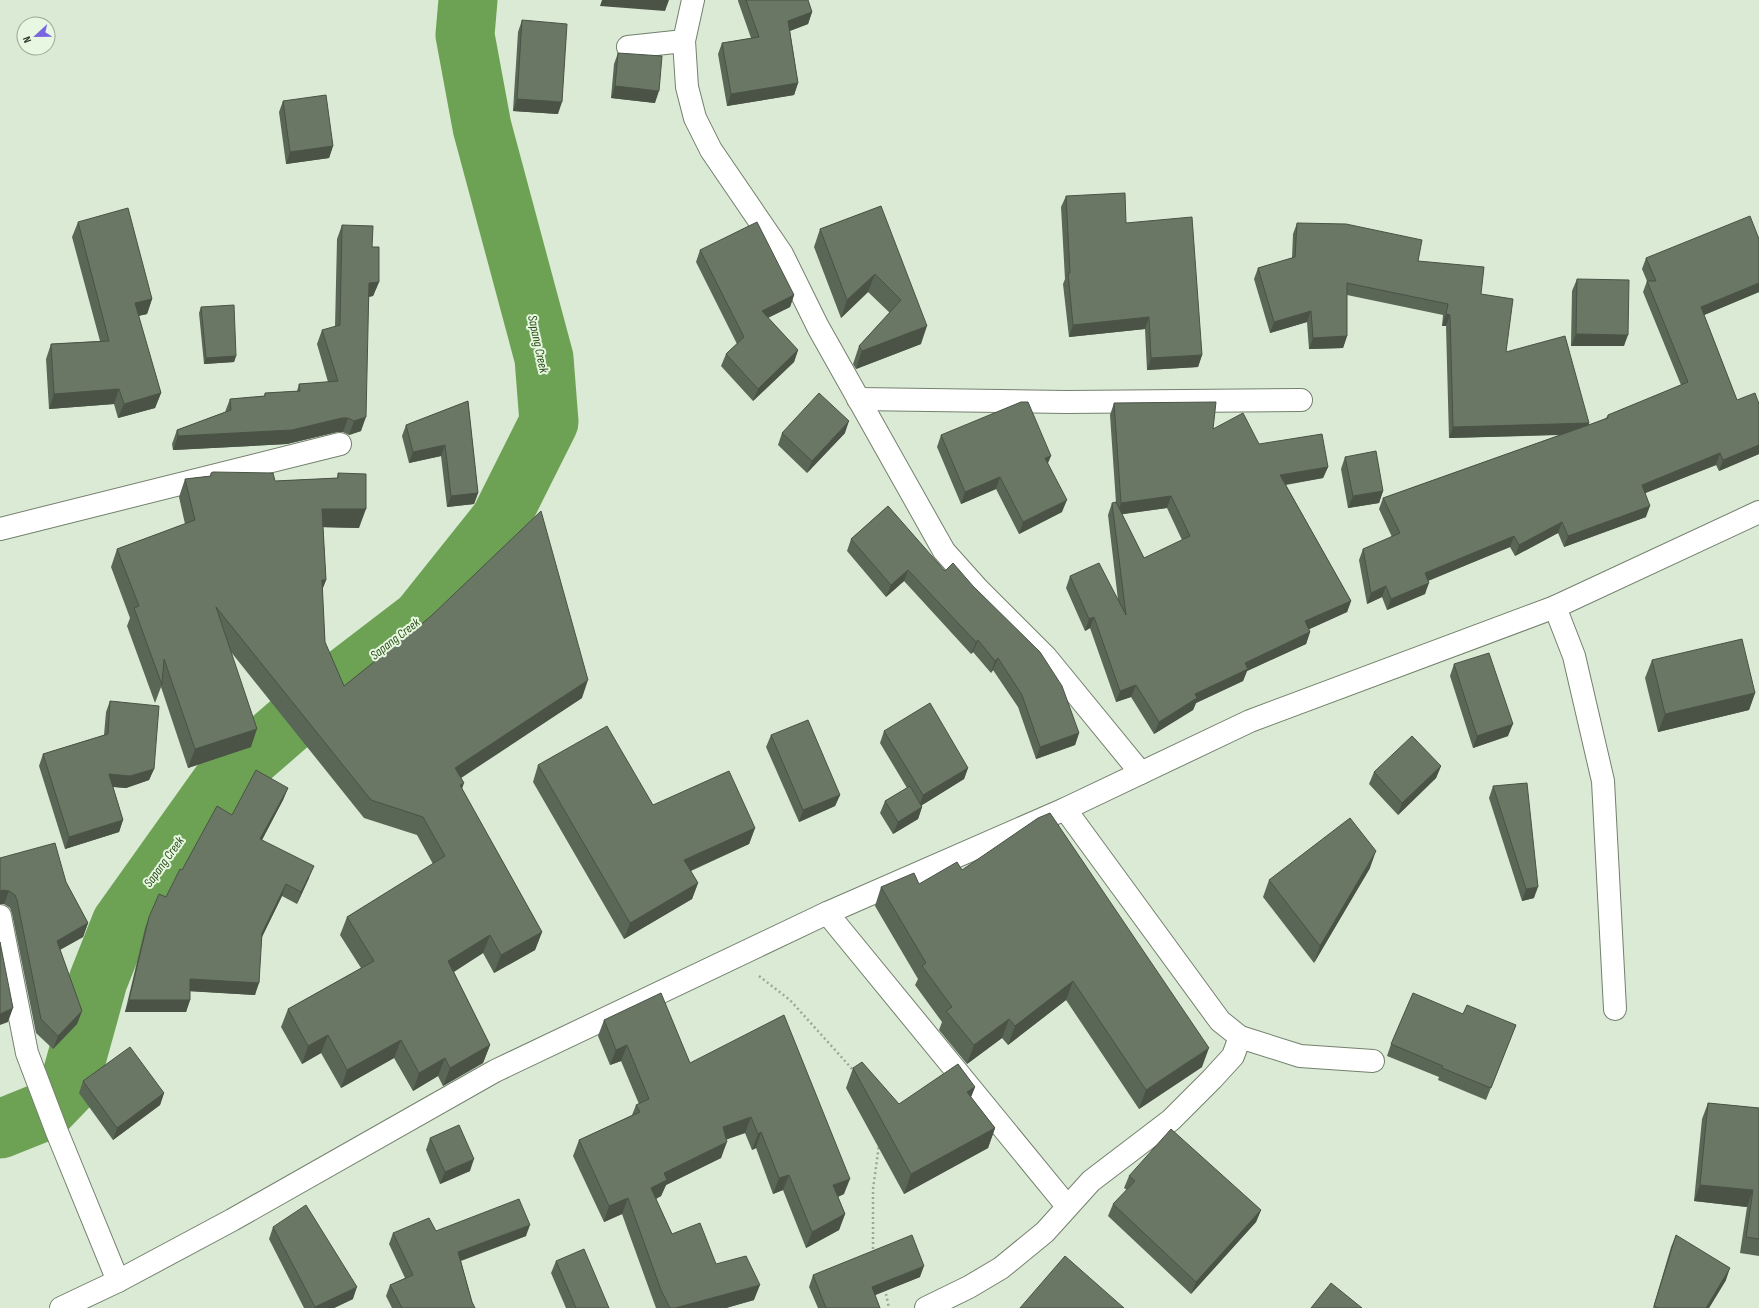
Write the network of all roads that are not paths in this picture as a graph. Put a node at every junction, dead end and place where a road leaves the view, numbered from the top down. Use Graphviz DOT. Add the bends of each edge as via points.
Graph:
graph roads {
  1 [pos="693,0"];
  2 [pos="684,41"];
  3 [pos="628,47"];
  4 [pos="858,399"];
  5 [pos="1301,400"];
  6 [pos="340,444"];
  7 [pos="1759,512"];
  8 [pos="0,529"];
  9 [pos="1555,606"];
  10 [pos="1141,773"];
  11 [pos="1065,809"];
  12 [pos="827,913"];
  13 [pos="0,916"];
  14 [pos="1615,1009"];
  15 [pos="1240,1037"];
  16 [pos="1373,1061"];
  17 [pos="1067,1206"];
  18 [pos="118,1281"];
  19 [pos="61,1308"];
  20 [pos="926,1308"];
  1 -- 2 [label="street"];
  2 -- 3 [label="street"];
  2 -- 4 [label="street" via="687,87 695,118 711,150 782,254 818,327"];
  4 -- 5 [label="street" via="1066,402"];
  4 -- 10 [label="street" via="944,551 1046,657"];
  6 -- 8 [label="street"];
  7 -- 9 [label="street"];
  9 -- 10 [label="street" via="1250,721"];
  9 -- 14 [label="street" via="1574,656 1603,781"];
  10 -- 11 [label="street"];
  11 -- 12 [label="street"];
  11 -- 15 [label="street" via="1220,1020"];
  12 -- 17 [label="street"];
  12 -- 18 [label="street" via="495,1071 232,1220"];
  13 -- 18 [label="street" via="27,1053"];
  15 -- 16 [label="street" via="1300,1056"];
  15 -- 17 [label="street" via="1233,1056 1171,1120 1091,1181"];
  17 -- 20 [label="street" via="1045,1232 1001,1268"];
  18 -- 19 [label="street"];
}
